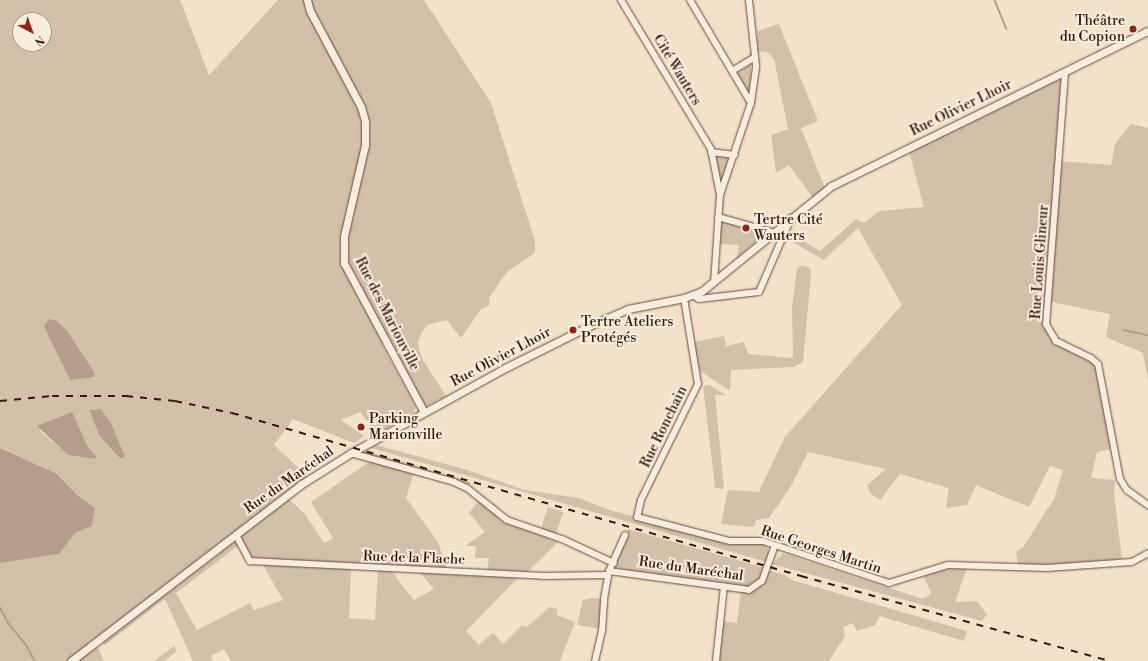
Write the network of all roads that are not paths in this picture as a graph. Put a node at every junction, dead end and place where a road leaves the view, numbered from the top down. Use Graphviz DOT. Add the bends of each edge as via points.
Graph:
graph roads {
  1 [pos="307,0"];
  2 [pos="621,0"];
  3 [pos="690,0"];
  4 [pos="749,0"];
  5 [pos="1148,31"];
  6 [pos="755,57"];
  7 [pos="732,71"];
  8 [pos="1064,73"];
  9 [pos="751,103"];
  10 [pos="711,152"];
  11 [pos="735,155"];
  12 [pos="720,195"];
  13 [pos="718,217"];
  14 [pos="791,218"];
  15 [pos="774,232"];
  16 [pos="714,283"];
  17 [pos="693,295"];
  18 [pos="684,298"];
  19 [pos="424,412"];
  20 [pos="351,453"];
  21 [pos="1148,505"];
  22 [pos="637,516"];
  23 [pos="236,534"];
  24 [pos="625,535"];
  25 [pos="775,546"];
  26 [pos="1148,553"];
  27 [pos="614,563"];
  28 [pos="608,573"];
  29 [pos="724,586"];
  30 [pos="71,661"];
  31 [pos="595,661"];
  32 [pos="716,661"];
  1 -- 19 [label="street, Rue des Marionville" via="310,11 361,107 365,121 365,145 344,236 344,263"];
  2 -- 10 [label="street, Cité Wauters"];
  3 -- 7 [label="street"];
  4 -- 6 [label="street, Cité Wauters"];
  5 -- 8 [label="street, Rue Olivier Lhoir"];
  6 -- 7 [label="street"];
  6 -- 9 [label="street, Cité Wauters"];
  7 -- 9 [label="street"];
  8 -- 14 [label="street, Rue Olivier Lhoir" via="831,186"];
  8 -- 21 [label="street, Rue Louis Glineur" via="1046,324 1056,341 1098,364 1120,479 1128,490"];
  9 -- 11 [label="street, Cité Wauters"];
  10 -- 11 [label="street"];
  10 -- 12 [label="street, Cité Wauters"];
  11 -- 12 [label="street, Cité Wauters"];
  12 -- 13 [label="street, Cité Wauters"];
  13 -- 15 [label="street"];
  13 -- 16 [label="street, Cité Wauters"];
  14 -- 15 [label="street, Rue Olivier Lhoir"];
  14 -- 17 [label="street, Rue Olivier Lhoir" via="759,292 699,299"];
  15 -- 16 [label="street, Rue Olivier Lhoir"];
  16 -- 17 [label="street, Rue Olivier Lhoir"];
  17 -- 18 [label="street, Rue Olivier Lhoir"];
  18 -- 19 [label="street, Rue Olivier Lhoir" via="615,314 505,368"];
  18 -- 22 [label="street, Rue Ronchain" via="698,384 641,500"];
  19 -- 20 [label="street, Rue Olivier Lhoir"];
  20 -- 23 [label="street, Rue du Maréchal" via="300,485"];
  20 -- 27 [label="street, Rue du Maréchal" via="454,482 467,488 507,520"];
  22 -- 25 [label="street, Rue Georges Martin" via="730,541 759,540"];
  23 -- 28 [label="street, Rue de la Flache" via="250,561 536,575"];
  23 -- 30 [label="street, Rue du Maréchal"];
  24 -- 27 [label="street, Rue du Maréchal"];
  25 -- 26 [label="street, Rue Georges Martin" via="889,583 948,565 1047,568 1132,562"];
  25 -- 29 [label="street, Rue du Maréchal" via="762,581 756,588 750,590"];
  27 -- 28 [label="street, Rue du Maréchal"];
  28 -- 29 [label="street, Rue du Maréchal"];
  28 -- 31 [label="street" via="602,631"];
  29 -- 32 [label="street"];
}
